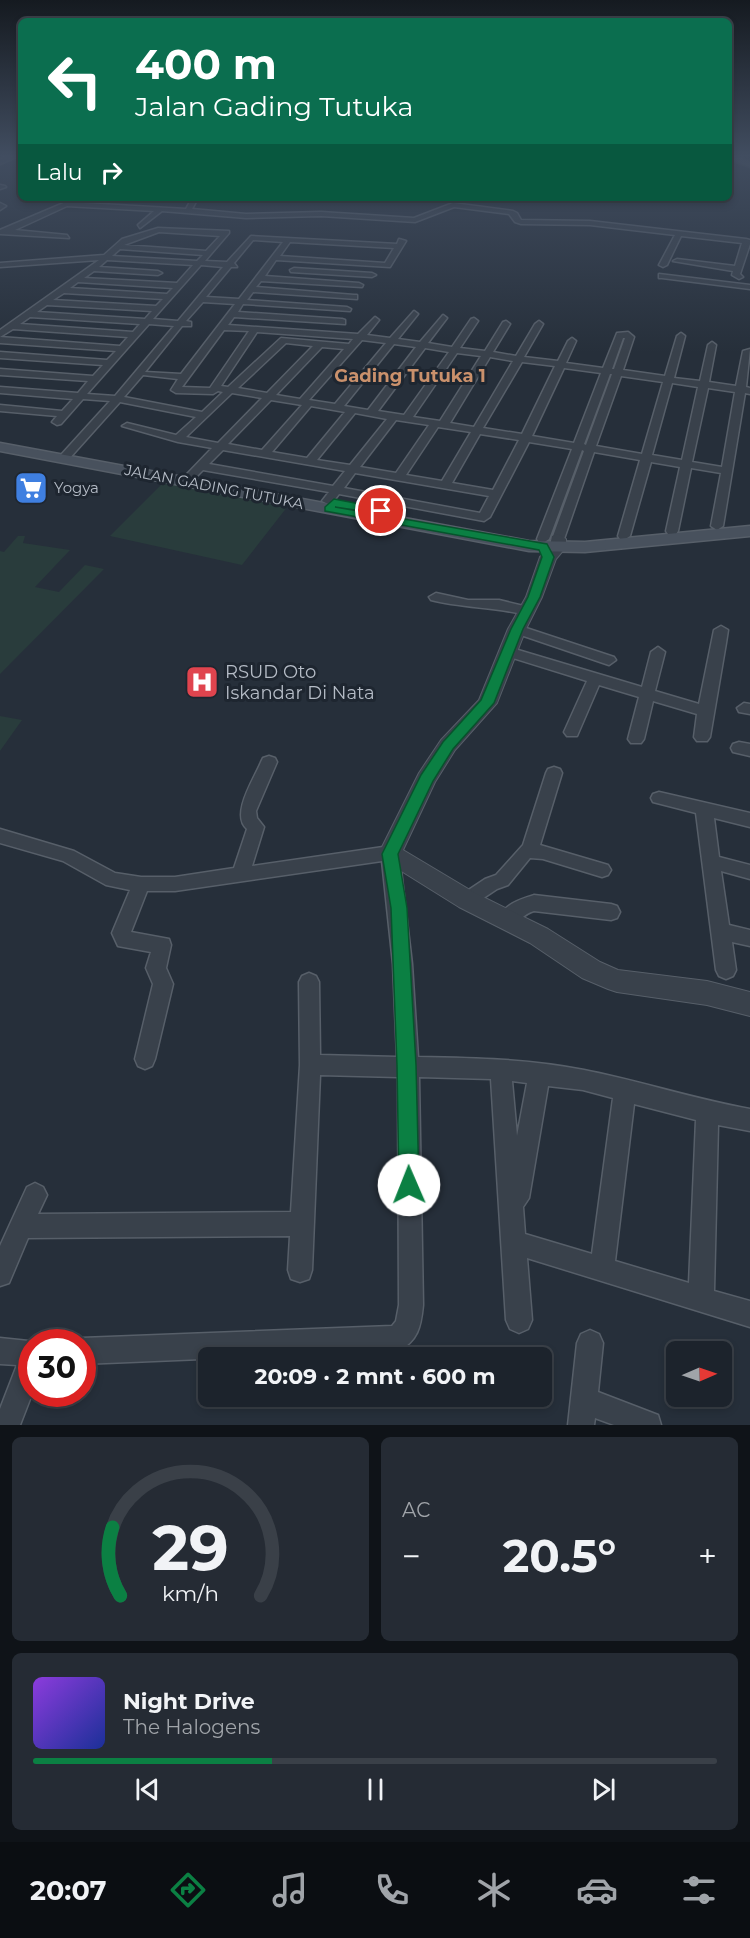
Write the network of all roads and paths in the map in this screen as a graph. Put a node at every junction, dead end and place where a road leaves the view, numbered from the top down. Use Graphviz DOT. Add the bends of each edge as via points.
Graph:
graph roads {
  1 [pos="30,220"];
  2 [pos="146,220"];
  3 [pos="518,220"];
  4 [pos="140,226"];
  5 [pos="2,231"];
  6 [pos="680,232"];
  7 [pos="67,237"];
  8 [pos="134,238"];
  9 [pos="158,240"];
  10 [pos="288,240"];
  11 [pos="748,242"];
  12 [pos="205,243"];
  13 [pos="217,243"];
  14 [pos="117,248"];
  15 [pos="281,248"];
  16 [pos="349,252"];
  17 [pos="209,253"];
  18 [pos="383,255"];
  19 [pos="394,255"];
  20 [pos="106,258"];
  21 [pos="274,258"];
  22 [pos="169,261"];
  23 [pos="677,261"];
  24 [pos="199,263"];
  25 [pos="743,264"];
  26 [pos="232,265"];
  27 [pos="387,265"];
  28 [pos="663,265"];
  29 [pos="0,266"];
  30 [pos="266,268"];
  31 [pos="92,269"];
  32 [pos="278,269"];
  33 [pos="290,270"];
  34 [pos="158,273"];
  35 [pos="372,275"];
  36 [pos="662,276"];
  37 [pos="258,278"];
  38 [pos="750,279"];
  39 [pos="77,280"];
  40 [pos="148,284"];
  41 [pos="359,285"];
  42 [pos="179,286"];
  43 [pos="750,287"];
  44 [pos="250,289"];
  45 [pos="62,290"];
  46 [pos="169,297"];
  47 [pos="354,297"];
  48 [pos="204,300"];
  49 [pos="46,302"];
  50 [pos="241,302"];
  51 [pos="158,309"];
  52 [pos="347,309"];
  53 [pos="29,314"];
  54 [pos="232,314"];
  55 [pos="414,314"];
  56 [pos="443,318"];
  57 [pos="375,320"];
  58 [pos="147,321"];
  59 [pos="342,321"];
  60 [pos="474,321"];
  61 [pos="184,324"];
  62 [pos="506,324"];
  63 [pos="539,324"];
  64 [pos="11,326"];
  65 [pos="222,327"];
  66 [pos="255,329"];
  67 [pos="0,334"];
  68 [pos="333,334"];
  69 [pos="135,335"];
  70 [pos="681,336"];
  71 [pos="360,337"];
  72 [pos="0,340"];
  73 [pos="392,341"];
  74 [pos="572,341"];
  75 [pos="321,344"];
  76 [pos="423,345"];
  77 [pos="712,345"];
  78 [pos="351,347"];
  79 [pos="123,349"];
  80 [pos="454,349"];
  81 [pos="747,351"];
  82 [pos="487,354"];
  83 [pos="0,355"];
  84 [pos="519,358"];
  85 [pos="110,363"];
  86 [pos="561,364"];
  87 [pos="747,367"];
  88 [pos="230,368"];
  89 [pos="252,370"];
  90 [pos="606,371"];
  91 [pos="0,372"];
  92 [pos="619,373"];
  93 [pos="147,374"];
  94 [pos="184,376"];
  95 [pos="95,379"];
  96 [pos="668,380"];
  97 [pos="704,385"];
  98 [pos="217,388"];
  99 [pos="0,390"];
  100 [pos="230,391"];
  101 [pos="744,391"];
  102 [pos="80,396"];
  103 [pos="269,397"];
  104 [pos="120,400"];
  105 [pos="595,401"];
  106 [pos="306,403"];
  107 [pos="608,403"];
  108 [pos="0,408"];
  109 [pos="337,408"];
  110 [pos="352,410"];
  111 [pos="372,413"];
  112 [pos="204,415"];
  113 [pos="393,417"];
  114 [pos="406,419"];
  115 [pos="439,424"];
  116 [pos="127,426"];
  117 [pos="477,430"];
  118 [pos="178,439"];
  119 [pos="525,439"];
  120 [pos="0,441"];
  121 [pos="221,446"];
  122 [pos="0,447"];
  123 [pos="578,447"];
  124 [pos="592,449"];
  125 [pos="264,454"];
  126 [pos="71,457"];
  127 [pos="645,458"];
  128 [pos="309,462"];
  129 [pos="687,464"];
  130 [pos="352,469"];
  131 [pos="196,471"];
  132 [pos="728,471"];
  133 [pos="399,477"];
  134 [pos="563,484"];
  135 [pos="445,485"];
  136 [pos="578,487"];
  137 [pos="496,494"];
  138 [pos="332,501"];
  139 [pos="750,523"];
  140 [pos="717,526"];
  141 [pos="672,531"];
  142 [pos="750,531"];
  143 [pos="624,536"];
  144 [pos="550,546"];
  145 [pos="436,597"];
  146 [pos="527,611"];
  147 [pos="517,629"];
  148 [pos="721,630"];
  149 [pos="508,652"];
  150 [pos="658,652"];
  151 [pos="609,660"];
  152 [pos="595,678"];
  153 [pos="648,694"];
  154 [pos="704,711"];
  155 [pos="572,732"];
  156 [pos="702,737"];
  157 [pos="636,740"];
  158 [pos="269,762"];
  159 [pos="554,773"];
  160 [pos="659,798"];
  161 [pos="704,809"];
  162 [pos="750,820"];
  163 [pos="0,836"];
  164 [pos="530,851"];
  165 [pos="390,854"];
  166 [pos="713,862"];
  167 [pos="602,870"];
  168 [pos="750,872"];
  169 [pos="241,874"];
  170 [pos="141,884"];
  171 [pos="467,900"];
  172 [pos="611,912"];
  173 [pos="506,920"];
  174 [pos="721,931"];
  175 [pos="750,938"];
  176 [pos="726,970"];
  177 [pos="309,982"];
  178 [pos="750,1004"];
  179 [pos="145,1059"];
  180 [pos="310,1065"];
  181 [pos="407,1065"];
  182 [pos="501,1069"];
  183 [pos="539,1074"];
  184 [pos="625,1092"];
  185 [pos="707,1112"];
  186 [pos="750,1120"];
  187 [pos="35,1195"];
  188 [pos="302,1224"];
  189 [pos="21,1226"];
  190 [pos="514,1232"];
  191 [pos="602,1269"];
  192 [pos="300,1270"];
  193 [pos="0,1274"];
  194 [pos="701,1299"];
  195 [pos="750,1314"];
  196 [pos="519,1320"];
  197 [pos="590,1343"];
  198 [pos="96,1350"];
  199 [pos="0,1351"];
  200 [pos="18,1352"];
  201 [pos="18,1396"];
  202 [pos="583,1412"];
  203 [pos="7,1425"];
  204 [pos="648,1425"];
  1 -- 5 [label="street"];
  2 -- 4 [label="street"];
  3 -- 6 [label="street"];
  5 -- 7 [label="street"];
  6 -- 11 [label="street"];
  6 -- 28 [label="street"];
  8 -- 9 [label="street"];
  8 -- 13 [label="street" via="158,230 226,233"];
  8 -- 14 [label="street"];
  10 -- 15 [label="street"];
  10 -- 19 [label="street" via="400,243"];
  10 -- 26 [label="street" via="256,237"];
  11 -- 25 [label="street"];
  12 -- 13 [label="street"];
  13 -- 17 [label="street"];
  14 -- 17 [label="street"];
  14 -- 20 [label="street"];
  15 -- 16 [label="street"];
  15 -- 21 [label="street"];
  17 -- 24 [label="street"];
  18 -- 19 [label="street"];
  19 -- 27 [label="street"];
  20 -- 22 [label="street"];
  20 -- 29 [label="street"];
  20 -- 31 [label="street"];
  21 -- 27 [label="street"];
  21 -- 30 [label="street"];
  22 -- 24 [label="street"];
  22 -- 34 [label="street"];
  23 -- 25 [label="street"];
  24 -- 26 [label="street"];
  24 -- 42 [label="street"];
  25 -- 38 [label="street" via="737,276"];
  26 -- 48 [label="street"];
  27 -- 35 [label="street"];
  30 -- 32 [label="street"];
  30 -- 37 [label="street"];
  31 -- 34 [label="street"];
  31 -- 39 [label="street"];
  33 -- 35 [label="street"];
  34 -- 40 [label="street"];
  35 -- 41 [label="street"];
  36 -- 43 [label="street"];
  37 -- 41 [label="street"];
  37 -- 44 [label="street"];
  39 -- 40 [label="street"];
  39 -- 45 [label="street"];
  40 -- 42 [label="street"];
  41 -- 47 [label="street"];
  42 -- 46 [label="street"];
  44 -- 47 [label="street"];
  44 -- 50 [label="street"];
  45 -- 46 [label="street"];
  45 -- 49 [label="street"];
  46 -- 51 [label="street"];
  47 -- 52 [label="street"];
  48 -- 50 [label="street"];
  48 -- 61 [label="street"];
  49 -- 51 [label="street"];
  49 -- 53 [label="street"];
  50 -- 52 [label="street"];
  50 -- 54 [label="street"];
  51 -- 58 [label="street"];
  52 -- 59 [label="street"];
  53 -- 58 [label="street"];
  53 -- 64 [label="street"];
  54 -- 59 [label="street"];
  54 -- 65 [label="street"];
  55 -- 73 [label="street"];
  56 -- 76 [label="street"];
  57 -- 71 [label="street"];
  58 -- 61 [label="street"];
  58 -- 69 [label="street"];
  59 -- 68 [label="street"];
  60 -- 80 [label="street"];
  61 -- 93 [label="street"];
  61 -- 104 [label="street"];
  62 -- 82 [label="street"];
  63 -- 84 [label="street"];
  64 -- 67 [label="street"];
  64 -- 69 [label="street"];
  65 -- 66 [label="street"];
  65 -- 94 [label="street"];
  66 -- 68 [label="street"];
  66 -- 88 [label="street"];
  68 -- 71 [label="street"];
  69 -- 79 [label="street"];
  70 -- 96 [label="street"];
  71 -- 73 [label="street"];
  71 -- 78 [label="street"];
  72 -- 79 [label="street"];
  73 -- 76 [label="street"];
  73 -- 109 [label="street"];
  74 -- 86 [label="street"];
  75 -- 78 [label="street"];
  75 -- 89 [label="street" via="285,340"];
  75 -- 103 [label="street"];
  76 -- 80 [label="street"];
  76 -- 111 [label="street"];
  77 -- 97 [label="street"];
  78 -- 106 [label="street"];
  79 -- 85 [label="street"];
  80 -- 82 [label="street"];
  80 -- 114 [label="street"];
  81 -- 87 [label="street"];
  82 -- 84 [label="street"];
  82 -- 115 [label="street"];
  83 -- 85 [label="street"];
  84 -- 86 [label="street"];
  84 -- 117 [label="street"];
  85 -- 95 [label="street"];
  86 -- 90 [label="street"];
  86 -- 119 [label="street"];
  87 -- 101 [label="street"];
  88 -- 89 [label="street"];
  88 -- 98 [label="street"];
  89 -- 100 [label="street"];
  90 -- 92 [label="street"];
  90 -- 92 [label="street" via="620,335 626,334 630,337"];
  90 -- 105 [label="street"];
  91 -- 95 [label="street"];
  92 -- 96 [label="street"];
  92 -- 107 [label="street"];
  93 -- 94 [label="street"];
  93 -- 104 [label="street"];
  94 -- 98 [label="street" via="172,393 208,393"];
  95 -- 102 [label="street"];
  96 -- 97 [label="street"];
  96 -- 127 [label="street"];
  97 -- 101 [label="street"];
  97 -- 129 [label="street"];
  98 -- 100 [label="street"];
  99 -- 102 [label="street"];
  100 -- 103 [label="street"];
  100 -- 112 [label="street"];
  101 -- 132 [label="street"];
  102 -- 104 [label="street"];
  102 -- 108 [label="street" via="61,418"];
  103 -- 106 [label="street"];
  103 -- 121 [label="street"];
  104 -- 112 [label="street"];
  104 -- 126 [label="street"];
  105 -- 107 [label="street"];
  105 -- 123 [label="street"];
  106 -- 109 [label="street"];
  106 -- 125 [label="street"];
  107 -- 124 [label="street"];
  109 -- 110 [label="street"];
  110 -- 111 [label="street"];
  110 -- 128 [label="street"];
  111 -- 113 [label="street"];
  112 -- 118 [label="street"];
  113 -- 114 [label="street"];
  113 -- 130 [label="street"];
  114 -- 115 [label="street"];
  115 -- 117 [label="street"];
  115 -- 133 [label="street"];
  116 -- 118 [label="street"];
  117 -- 119 [label="street"];
  117 -- 135 [label="street"];
  118 -- 121 [label="street"];
  119 -- 123 [label="street"];
  119 -- 137 [label="street"];
  120 -- 126 [label="main road, JALAN GADING TUTUKA"];
  121 -- 125 [label="street"];
  121 -- 131 [label="street"];
  122 -- 126 [label="main road, JALAN GADING TUTUKA"];
  123 -- 124 [label="street"];
  123 -- 134 [label="street"];
  124 -- 127 [label="street"];
  124 -- 136 [label="street"];
  125 -- 128 [label="street"];
  126 -- 131 [label="main road, JALAN GADING TUTUKA"];
  126 -- 138 [label="main road, JALAN GADING TUTUKA"];
  127 -- 129 [label="street"];
  127 -- 143 [label="street"];
  128 -- 130 [label="street"];
  129 -- 132 [label="street"];
  129 -- 141 [label="street"];
  130 -- 133 [label="street"];
  130 -- 138 [label="street"];
  131 -- 138 [label="main road, JALAN GADING TUTUKA"];
  132 -- 140 [label="street"];
  133 -- 135 [label="street"];
  134 -- 136 [label="street"];
  134 -- 144 [label="street"];
  135 -- 137 [label="street"];
  136 -- 144 [label="street"];
  137 -- 138 [label="street" via="481,518"];
  138 -- 144 [label="main road, JALAN GADING TUTUKA" via="515,544"];
  139 -- 140 [label="main road, JALAN GADING TUTUKA"];
  140 -- 141 [label="main road, JALAN GADING TUTUKA"];
  141 -- 143 [label="main road, JALAN GADING TUTUKA"];
  142 -- 144 [label="main road, JALAN GADING TUTUKA" via="585,548"];
  143 -- 144 [label="main road, JALAN GADING TUTUKA"];
  144 -- 146 [label="street"];
  145 -- 146 [label="street"];
  146 -- 147 [label="street"];
  147 -- 149 [label="street"];
  147 -- 151 [label="street"];
  148 -- 154 [label="street"];
  149 -- 152 [label="street"];
  149 -- 165 [label="street" via="487,703 448,745 426,779"];
  150 -- 153 [label="street"];
  152 -- 153 [label="street"];
  152 -- 155 [label="street"];
  153 -- 154 [label="street"];
  153 -- 157 [label="street"];
  154 -- 156 [label="street"];
  158 -- 169 [label="street" via="248,811 249,821 256,827"];
  159 -- 164 [label="street"];
  160 -- 161 [label="street"];
  161 -- 162 [label="street"];
  161 -- 166 [label="street"];
  163 -- 170 [label="street" via="68,856 105,878"];
  164 -- 167 [label="street"];
  164 -- 171 [label="street" via="502,880"];
  165 -- 169 [label="street"];
  165 -- 171 [label="street"];
  165 -- 181 [label="street" via="399,908"];
  166 -- 168 [label="street"];
  166 -- 174 [label="street"];
  169 -- 170 [label="street" via="175,884"];
  170 -- 179 [label="street" via="121,933 125,940 162,945 156,968 163,984"];
  171 -- 173 [label="street"];
  172 -- 173 [label="street" via="534,903 519,907"];
  173 -- 178 [label="street" via="617,981 707,993"];
  174 -- 175 [label="street"];
  174 -- 176 [label="street"];
  177 -- 180 [label="street"];
  180 -- 181 [label="street"];
  180 -- 188 [label="street"];
  181 -- 182 [label="street"];
  181 -- 198 [label="street" via="411,1305 408,1327 397,1338"];
  182 -- 183 [label="street"];
  182 -- 190 [label="street"];
  183 -- 184 [label="street" via="583,1080"];
  183 -- 190 [label="street"];
  184 -- 185 [label="street"];
  184 -- 191 [label="street"];
  185 -- 186 [label="street"];
  185 -- 194 [label="street"];
  187 -- 189 [label="street"];
  188 -- 189 [label="street"];
  188 -- 192 [label="street"];
  189 -- 193 [label="street"];
  190 -- 191 [label="street"];
  190 -- 196 [label="street"];
  191 -- 194 [label="street"];
  194 -- 195 [label="street"];
  197 -- 202 [label="street"];
  199 -- 200 [label="street"];
  201 -- 203 [label="street"];
  202 -- 204 [label="street"];
}
